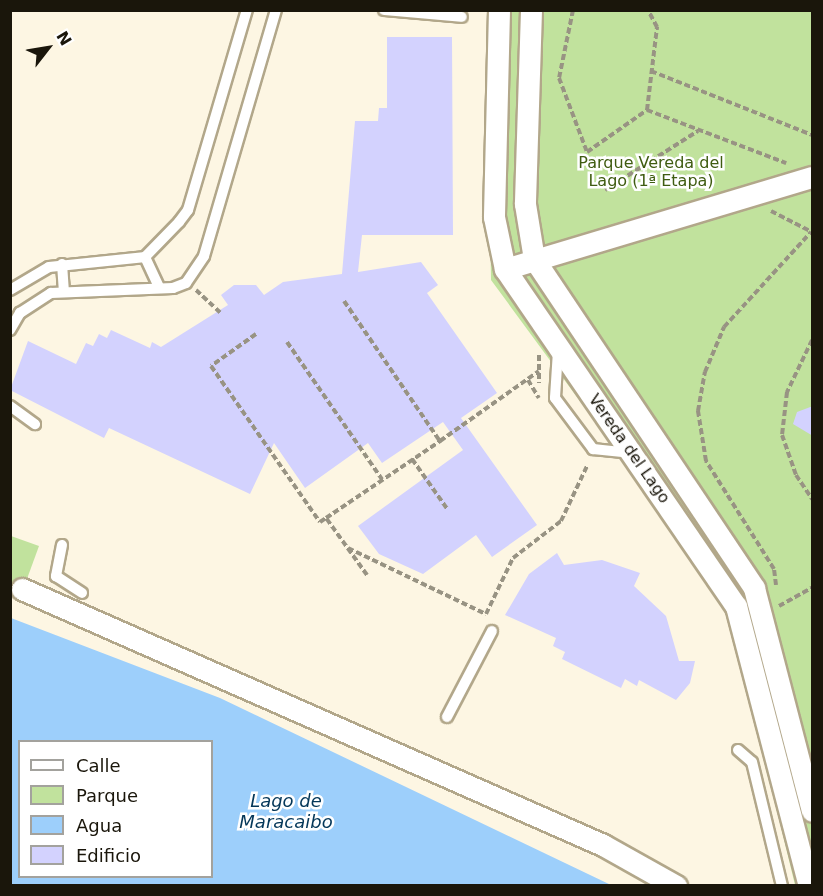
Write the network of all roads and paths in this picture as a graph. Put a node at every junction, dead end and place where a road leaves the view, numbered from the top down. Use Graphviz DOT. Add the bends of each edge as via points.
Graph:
graph roads {
  1 [pos="247,10"];
  2 [pos="276,10"];
  3 [pos="384,10"];
  4 [pos="499,10"];
  5 [pos="531,10"];
  6 [pos="573,10"];
  7 [pos="648,10"];
  8 [pos="462,17"];
  9 [pos="651,71"];
  10 [pos="647,110"];
  11 [pos="699,130"];
  12 [pos="813,135"];
  13 [pos="805,172"];
  14 [pos="605,190"];
  15 [pos="762,207"];
  16 [pos="812,232"];
  17 [pos="145,257"];
  18 [pos="534,259"];
  19 [pos="62,264"];
  20 [pos="505,269"];
  21 [pos="186,283"];
  22 [pos="159,287"];
  23 [pos="10,290"];
  24 [pos="64,292"];
  25 [pos="345,302"];
  26 [pos="220,312"];
  27 [pos="10,330"];
  28 [pos="256,334"];
  29 [pos="813,340"];
  30 [pos="287,342"];
  31 [pos="558,347"];
  32 [pos="539,371"];
  33 [pos="528,380"];
  34 [pos="539,398"];
  35 [pos="10,406"];
  36 [pos="35,424"];
  37 [pos="440,441"];
  38 [pos="632,453"];
  39 [pos="412,459"];
  40 [pos="587,466"];
  41 [pos="382,479"];
  42 [pos="813,499"];
  43 [pos="448,510"];
  44 [pos="326,518"];
  45 [pos="62,545"];
  46 [pos="348,548"];
  47 [pos="367,574"];
  48 [pos="813,588"];
  49 [pos="22,590"];
  50 [pos="82,593"];
  51 [pos="492,631"];
  52 [pos="447,717"];
  53 [pos="738,750"];
  54 [pos="813,811"];
  55 [pos="676,885"];
  56 [pos="782,885"];
  57 [pos="810,885"];
  1 -- 17 [label="lane" via="188,210"];
  2 -- 21 [label="lane" via="204,256"];
  3 -- 8 [label="lane"];
  4 -- 20 [label="street, Vereda del Lago" via="494,217"];
  5 -- 18 [label="street, Vereda del Lago" via="525,204"];
  6 -- 10 [label="path" via="559,78 587,152"];
  7 -- 9 [label="path" via="657,27"];
  9 -- 10 [label="path"];
  9 -- 12 [label="path"];
  10 -- 11 [label="path"];
  11 -- 13 [label="path"];
  11 -- 14 [label="path"];
  13 -- 18 [label="street"];
  15 -- 16 [label="path"];
  16 -- 48 [label="path" via="724,327 705,372 698,411 706,461 774,569 779,606"];
  17 -- 19 [label="lane"];
  17 -- 22 [label="lane"];
  18 -- 20 [label="street"];
  18 -- 54 [label="street, Vereda del Lago" via="754,588"];
  19 -- 23 [label="lane" via="35,272"];
  19 -- 24 [label="lane"];
  20 -- 31 [label="street, Vereda del Lago"];
  21 -- 22 [label="lane"];
  21 -- 26 [label="path"];
  22 -- 24 [label="lane"];
  24 -- 27 [label="lane" via="34,301"];
  25 -- 37 [label="path"];
  28 -- 44 [label="path" via="211,366 320,522"];
  29 -- 42 [label="path" via="787,392 782,435 796,475"];
  30 -- 41 [label="path"];
  31 -- 38 [label="street, Vereda del Lago"];
  31 -- 38 [label="lane" via="555,398 593,449"];
  32 -- 33 [label="path"];
  33 -- 34 [label="path"];
  33 -- 37 [label="path"];
  35 -- 36 [label="lane"];
  37 -- 39 [label="path"];
  38 -- 57 [label="street, Vereda del Lago" via="736,606"];
  39 -- 41 [label="path"];
  39 -- 43 [label="path"];
  40 -- 46 [label="path" via="561,520 513,558 486,614"];
  41 -- 44 [label="path"];
  44 -- 46 [label="path"];
  45 -- 50 [label="lane" via="56,576"];
  46 -- 47 [label="path"];
  49 -- 55 [label="street" via="603,845"];
  51 -- 52 [label="lane"];
  53 -- 56 [label="lane" via="753,762"];
}
